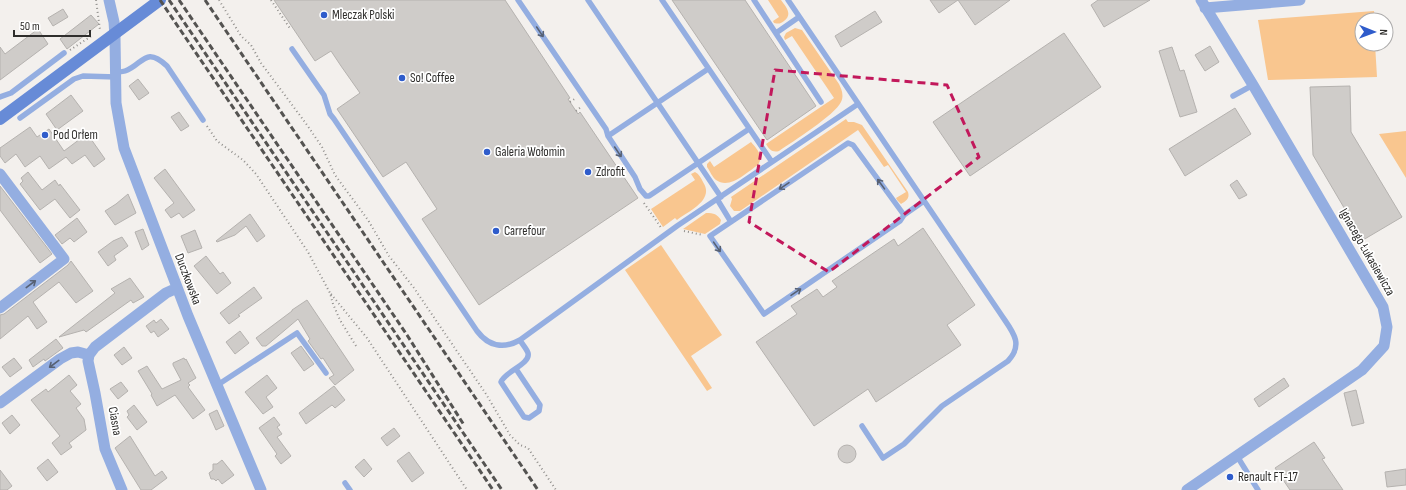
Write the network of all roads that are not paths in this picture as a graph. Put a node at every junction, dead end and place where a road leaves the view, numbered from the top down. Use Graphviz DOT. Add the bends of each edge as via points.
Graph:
graph roads {
  1 [pos="109,0"];
  2 [pos="160,0"];
  3 [pos="518,0"];
  4 [pos="588,0"];
  5 [pos="662,0"];
  6 [pos="754,0"];
  7 [pos="788,0"];
  8 [pos="1300,0"];
  9 [pos="1203,4"];
  10 [pos="800,17"];
  11 [pos="776,33"];
  12 [pos="110,43"];
  13 [pos="292,49"];
  14 [pos="64,53"];
  15 [pos="708,69"];
  16 [pos="116,74"];
  17 [pos="1253,84"];
  18 [pos="1233,96"];
  19 [pos="0,97"];
  20 [pos="821,102"];
  21 [pos="657,103"];
  22 [pos="858,104"];
  23 [pos="20,118"];
  24 [pos="0,119"];
  25 [pos="203,120"];
  26 [pos="749,129"];
  27 [pos="608,136"];
  28 [pos="772,162"];
  29 [pos="698,163"];
  30 [pos="0,174"];
  31 [pos="719,198"];
  32 [pos="924,201"];
  33 [pos="904,215"];
  34 [pos="731,222"];
  35 [pos="177,288"];
  36 [pos="0,308"];
  37 [pos="520,340"];
  38 [pos="89,355"];
  39 [pos="516,369"];
  40 [pos="326,373"];
  41 [pos="216,386"];
  42 [pos="0,403"];
  43 [pos="862,426"];
  44 [pos="1236,456"];
  45 [pos="345,483"];
  46 [pos="122,490"];
  47 [pos="261,490"];
  48 [pos="350,490"];
  49 [pos="1187,490"];
  50 [pos="1258,490"];
  1 -- 12 [label="street, Duczkowska" via="114,22"];
  2 -- 12 [label="main road"];
  3 -- 27 [label="lane, one-way" via="606,128"];
  4 -- 21 [label="lane"];
  5 -- 15 [label="lane"];
  6 -- 11 [label="lane"];
  7 -- 10 [label="lane"];
  8 -- 9 [label="street, Ignacego Łukasiewicza"];
  9 -- 17 [label="street, Ignacego Łukasiewicza"];
  10 -- 11 [label="lane"];
  10 -- 22 [label="lane"];
  11 -- 20 [label="lane"];
  12 -- 16 [label="street, Duczkowska"];
  12 -- 24 [label="main road"];
  13 -- 37 [label="lane" via="324,95 330,114 482,338 506,346"];
  14 -- 19 [label="lane" via="11,93"];
  15 -- 21 [label="lane"];
  15 -- 26 [label="lane"];
  16 -- 23 [label="lane" via="74,79"];
  16 -- 25 [label="lane" via="126,71 148,57 156,58 167,66"];
  16 -- 35 [label="street, Duczkowska" via="116,103 124,148"];
  17 -- 18 [label="lane"];
  17 -- 44 [label="street, Ignacego Łukasiewicza" via="1383,307 1387,327 1384,346 1362,370"];
  21 -- 27 [label="lane"];
  21 -- 29 [label="lane"];
  22 -- 28 [label="lane"];
  22 -- 32 [label="lane"];
  26 -- 28 [label="lane"];
  26 -- 29 [label="lane"];
  27 -- 29 [label="lane, one-way" via="646,196"];
  28 -- 31 [label="lane"];
  29 -- 31 [label="lane"];
  36 -- 30 [label="street, one-way" via="64,259"];
  31 -- 34 [label="lane"];
  31 -- 37 [label="lane"];
  32 -- 33 [label="lane"];
  32 -- 43 [label="lane" via="1011,330 1016,347 1008,361 942,406 904,444 884,458"];
  33 -- 34 [label="lane, one-way" via="853,144 848,143"];
  34 -- 33 [label="lane, one-way" via="710,236 764,314"];
  35 -- 38 [label="street" via="166,293 95,347"];
  35 -- 41 [label="street, Duczkowska"];
  37 -- 39 [label="lane" via="528,353 528,358"];
  38 -- 42 [label="street, one-way" via="71,353"];
  38 -- 46 [label="street, Ciasna" via="88,361 106,449"];
  39 -- 39 [label="lane" via="501,382 524,417 529,418 539,411 540,405"];
  40 -- 41 [label="lane" via="297,334"];
  41 -- 47 [label="street, Duczkowska"];
  44 -- 49 [label="street, Ignacego Łukasiewicza"];
  44 -- 50 [label="lane"];
  45 -- 48 [label="lane"];
}
